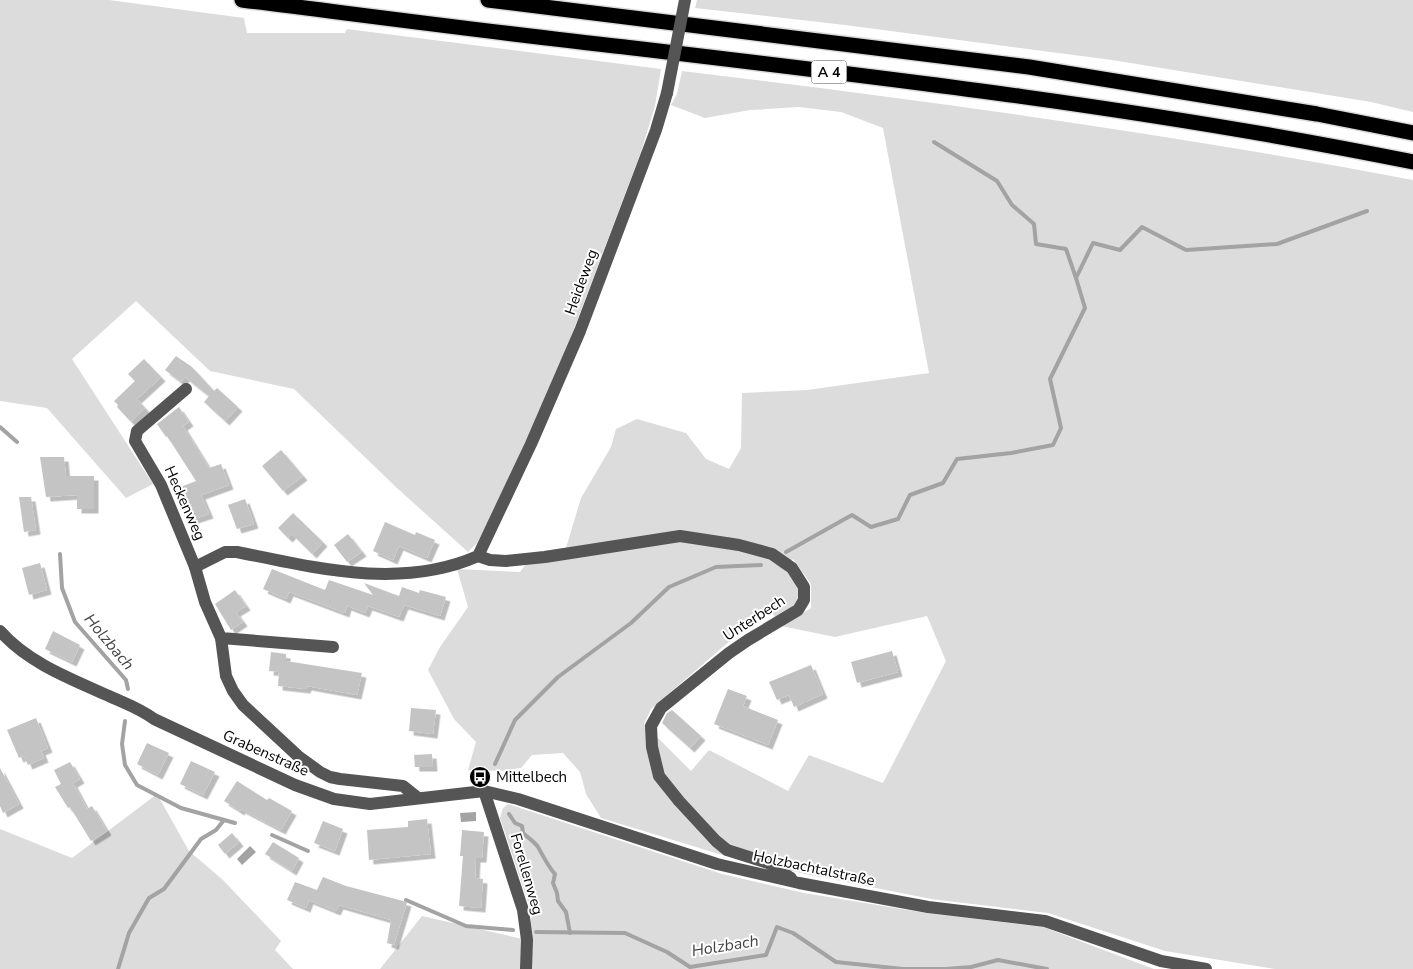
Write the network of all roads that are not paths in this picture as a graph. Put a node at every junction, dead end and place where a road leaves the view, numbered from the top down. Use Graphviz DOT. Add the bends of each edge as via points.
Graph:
graph roads {
  1 [pos="242,0"];
  2 [pos="488,0"];
  3 [pos="685,0"];
  4 [pos="1413,133"];
  5 [pos="1413,162"];
  6 [pos="186,389"];
  7 [pos="474,558"];
  8 [pos="195,567"];
  9 [pos="0,631"];
  10 [pos="221,638"];
  11 [pos="333,647"];
  12 [pos="484,791"];
  13 [pos="418,798"];
  14 [pos="799,883"];
  15 [pos="526,969"];
  16 [pos="1206,969"];
  1 -- 5 [label="highway, A 4" via="1076,105"];
  2 -- 4 [label="highway, A 4" via="1029,67 1307,112"];
  3 -- 7 [label="street, Heideweg, bridge" via="668,92 656,130 580,331 531,444"];
  6 -- 8 [label="street, Heckenweg" via="137,431 135,440 161,485"];
  7 -- 8 [label="street" via="428,572 382,575 313,567 237,552 225,552"];
  7 -- 14 [label="street, Unterbech" via="506,561 545,557 680,536 772,554 792,568 804,587 804,600 798,610 748,640 661,708 651,726 651,733 659,776 716,842 727,850 768,863"];
  8 -- 10 [label="street" via="205,602"];
  9 -- 13 [label="street, Grabenstraße" via="23,653 295,785 334,799 370,804"];
  10 -- 11 [label="street"];
  10 -- 13 [label="street" via="226,676 233,691 243,705 298,756 320,772 340,780 403,786"];
  12 -- 13 [label="street, Holzbachtalstraße"];
  12 -- 14 [label="street, Holzbachtalstraße" via="518,799 717,864"];
  12 -- 15 [label="street, Forellenweg" via="523,910"];
  14 -- 16 [label="street, Holzbachtalstraße" via="928,907 1045,921 1161,961"];
}
